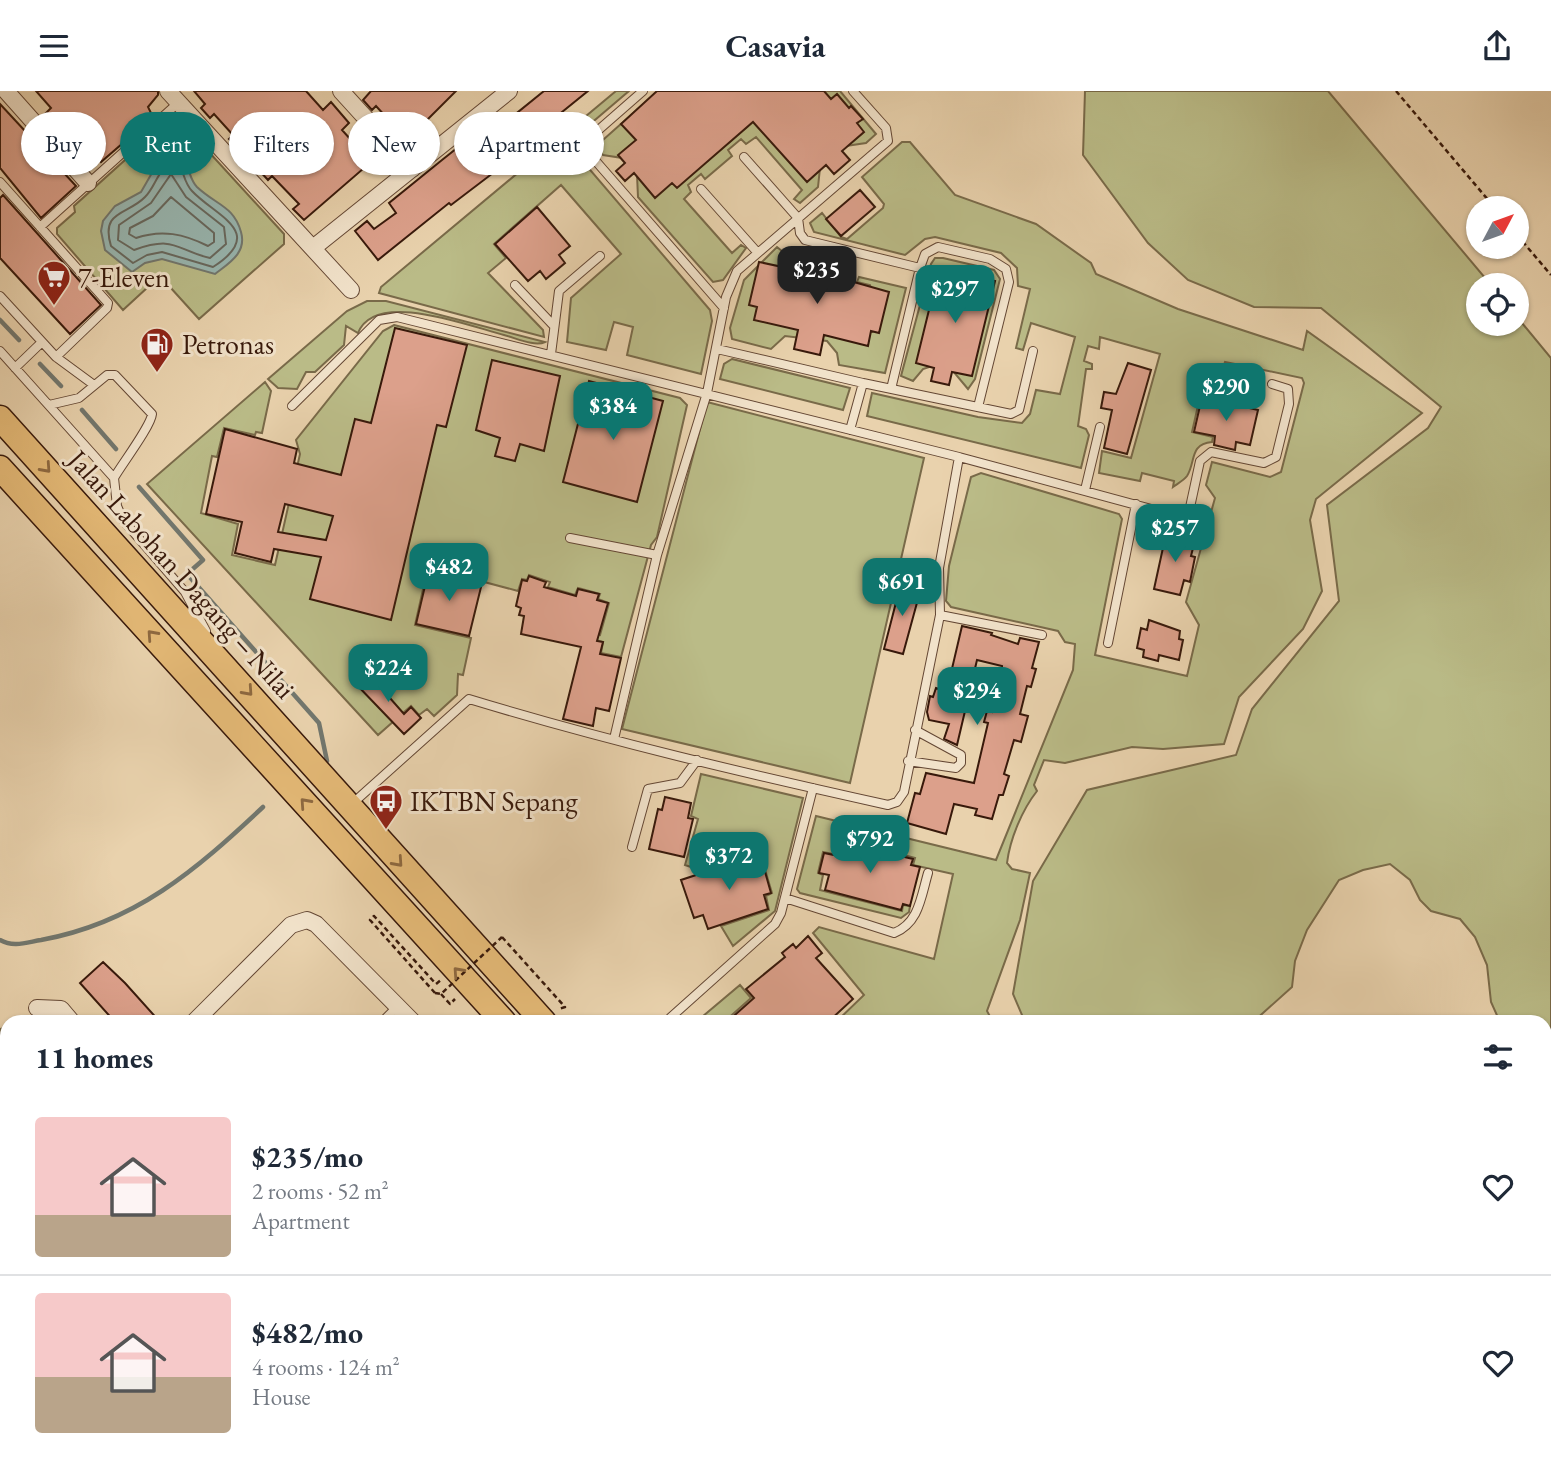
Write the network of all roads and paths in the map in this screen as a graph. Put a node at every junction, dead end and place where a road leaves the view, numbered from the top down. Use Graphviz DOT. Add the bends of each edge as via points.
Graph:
graph roads {
  1 [pos="6,91"];
  2 [pos="341,91"];
  3 [pos="509,91"];
  4 [pos="643,91"];
  5 [pos="853,91"];
  6 [pos="1396,91"];
  7 [pos="173,97"];
  8 [pos="360,112"];
  9 [pos="440,146"];
  10 [pos="744,157"];
  11 [pos="404,175"];
  12 [pos="0,182"];
  13 [pos="88,183"];
  14 [pos="701,189"];
  15 [pos="1485,196"];
  16 [pos="798,218"];
  17 [pos="40,227"];
  18 [pos="313,248"];
  19 [pos="1530,250"];
  20 [pos="757,253"];
  21 [pos="600,256"];
  22 [pos="920,268"];
  23 [pos="1551,275"];
  24 [pos="515,285"];
  25 [pos="351,290"];
  26 [pos="0,296"];
  27 [pos="724,308"];
  28 [pos="553,325"];
  29 [pos="42,342"];
  30 [pos="717,349"];
  31 [pos="0,351"];
  32 [pos="1033,351"];
  33 [pos="551,354"];
  34 [pos="55,357"];
  35 [pos="15,367"];
  36 [pos="863,383"];
  37 [pos="1272,384"];
  38 [pos="93,386"];
  39 [pos="891,389"];
  40 [pos="707,393"];
  41 [pos="49,405"];
  42 [pos="292,406"];
  43 [pos="978,407"];
  44 [pos="0,418"];
  45 [pos="1100,427"];
  46 [pos="850,430"];
  47 [pos="959,457"];
  48 [pos="0,468"];
  49 [pos="114,478"];
  50 [pos="1085,490"];
  51 [pos="1136,504"];
  52 [pos="570,538"];
  53 [pos="657,555"];
  54 [pos="940,615"];
  55 [pos="1042,635"];
  56 [pos="1108,643"];
  57 [pos="222,662"];
  58 [pos="915,730"];
  59 [pos="614,739"];
  60 [pos="697,760"];
  61 [pos="908,761"];
  62 [pos="813,788"];
  63 [pos="351,805"];
  64 [pos="632,847"];
  65 [pos="928,873"];
  66 [pos="785,898"];
  67 [pos="535,983"];
  68 [pos="450,988"];
  69 [pos="441,994"];
  70 [pos="458,997"];
  71 [pos="398,1006"];
  72 [pos="37,1009"];
  73 [pos="66,1015"];
  74 [pos="201,1015"];
  75 [pos="389,1015"];
  76 [pos="406,1015"];
  77 [pos="498,1015"];
  78 [pos="538,1015"];
  79 [pos="672,1015"];
  1 -- 13 [label="street"];
  2 -- 8 [label="street"];
  3 -- 9 [label="street"];
  4 -- 27 [label="lane" via="587,140 587,151"];
  5 -- 16 [label="lane" via="886,128 888,141"];
  6 -- 15 [label="path"];
  7 -- 13 [label="lane"];
  7 -- 18 [label="street"];
  10 -- 16 [label="lane"];
  11 -- 18 [label="street"];
  12 -- 17 [label="lane"];
  13 -- 17 [label="lane"];
  14 -- 20 [label="lane"];
  16 -- 20 [label="lane"];
  16 -- 22 [label="lane" via="805,240"];
  17 -- 34 [label="lane" via="108,303"];
  18 -- 25 [label="street"];
  19 -- 23 [label="path"];
  20 -- 27 [label="lane" via="737,271"];
  21 -- 28 [label="lane" via="559,291"];
  22 -- 39 [label="lane"];
  22 -- 43 [label="lane" via="925,254 938,247 990,259 1006,269 1009,282"];
  24 -- 28 [label="lane"];
  26 -- 29 [label="lane"];
  27 -- 30 [label="lane"];
  28 -- 33 [label="lane"];
  29 -- 34 [label="lane"];
  29 -- 35 [label="lane"];
  30 -- 36 [label="lane"];
  30 -- 40 [label="lane"];
  31 -- 35 [label="lane"];
  32 -- 43 [label="lane" via="1019,410 1011,414"];
  33 -- 40 [label="lane"];
  33 -- 42 [label="lane" via="397,317 379,320"];
  34 -- 38 [label="lane"];
  35 -- 41 [label="lane"];
  36 -- 39 [label="lane"];
  36 -- 46 [label="lane"];
  37 -- 51 [label="lane" via="1288,389 1289,404 1276,457 1264,463 1211,453 1200,461 1189,512 1177,516"];
  38 -- 41 [label="lane" via="79,398"];
  38 -- 49 [label="lane" via="107,375 115,375 152,414 152,421"];
  39 -- 43 [label="lane"];
  40 -- 46 [label="lane"];
  40 -- 53 [label="lane"];
  41 -- 49 [label="lane"];
  44 -- 57 [label="main road, Jalan Labohan Dagang ‒ Nilai, one-way"];
  45 -- 50 [label="lane"];
  46 -- 47 [label="lane"];
  47 -- 50 [label="lane"];
  47 -- 54 [label="lane" via="939,568"];
  77 -- 48 [label="main road, one-way"];
  49 -- 57 [label="lane" via="123,520 185,592"];
  50 -- 51 [label="lane"];
  51 -- 56 [label="lane"];
  52 -- 53 [label="lane"];
  53 -- 59 [label="lane"];
  54 -- 55 [label="lane"];
  54 -- 58 [label="lane"];
  57 -- 63 [label="main road, Jalan Labohan Dagang ‒ Nilai, one-way"];
  58 -- 61 [label="lane"];
  58 -- 61 [label="lane" via="961,755 961,763 947,769"];
  59 -- 60 [label="lane"];
  59 -- 63 [label="lane" via="469,699"];
  60 -- 62 [label="lane"];
  60 -- 64 [label="lane" via="680,783 648,789"];
  61 -- 62 [label="lane" via="904,792 888,805"];
  62 -- 66 [label="lane"];
  63 -- 78 [label="main road, Jalan Labohan Dagang ‒ Nilai, one-way"];
  65 -- 66 [label="lane" via="915,917 894,933"];
  66 -- 79 [label="lane" via="775,924"];
  67 -- 69 [label="path, bridge" via="560,1011 565,1007 502,937"];
  68 -- 69 [label="path, bridge" via="442,979 436,984 374,916 370,920"];
  69 -- 70 [label="path" via="450,1004"];
  71 -- 74 [label="street" via="307,920 291,925"];
  71 -- 75 [label="lane"];
  71 -- 76 [label="street"];
  72 -- 73 [label="street" via="61,1009"];
}
